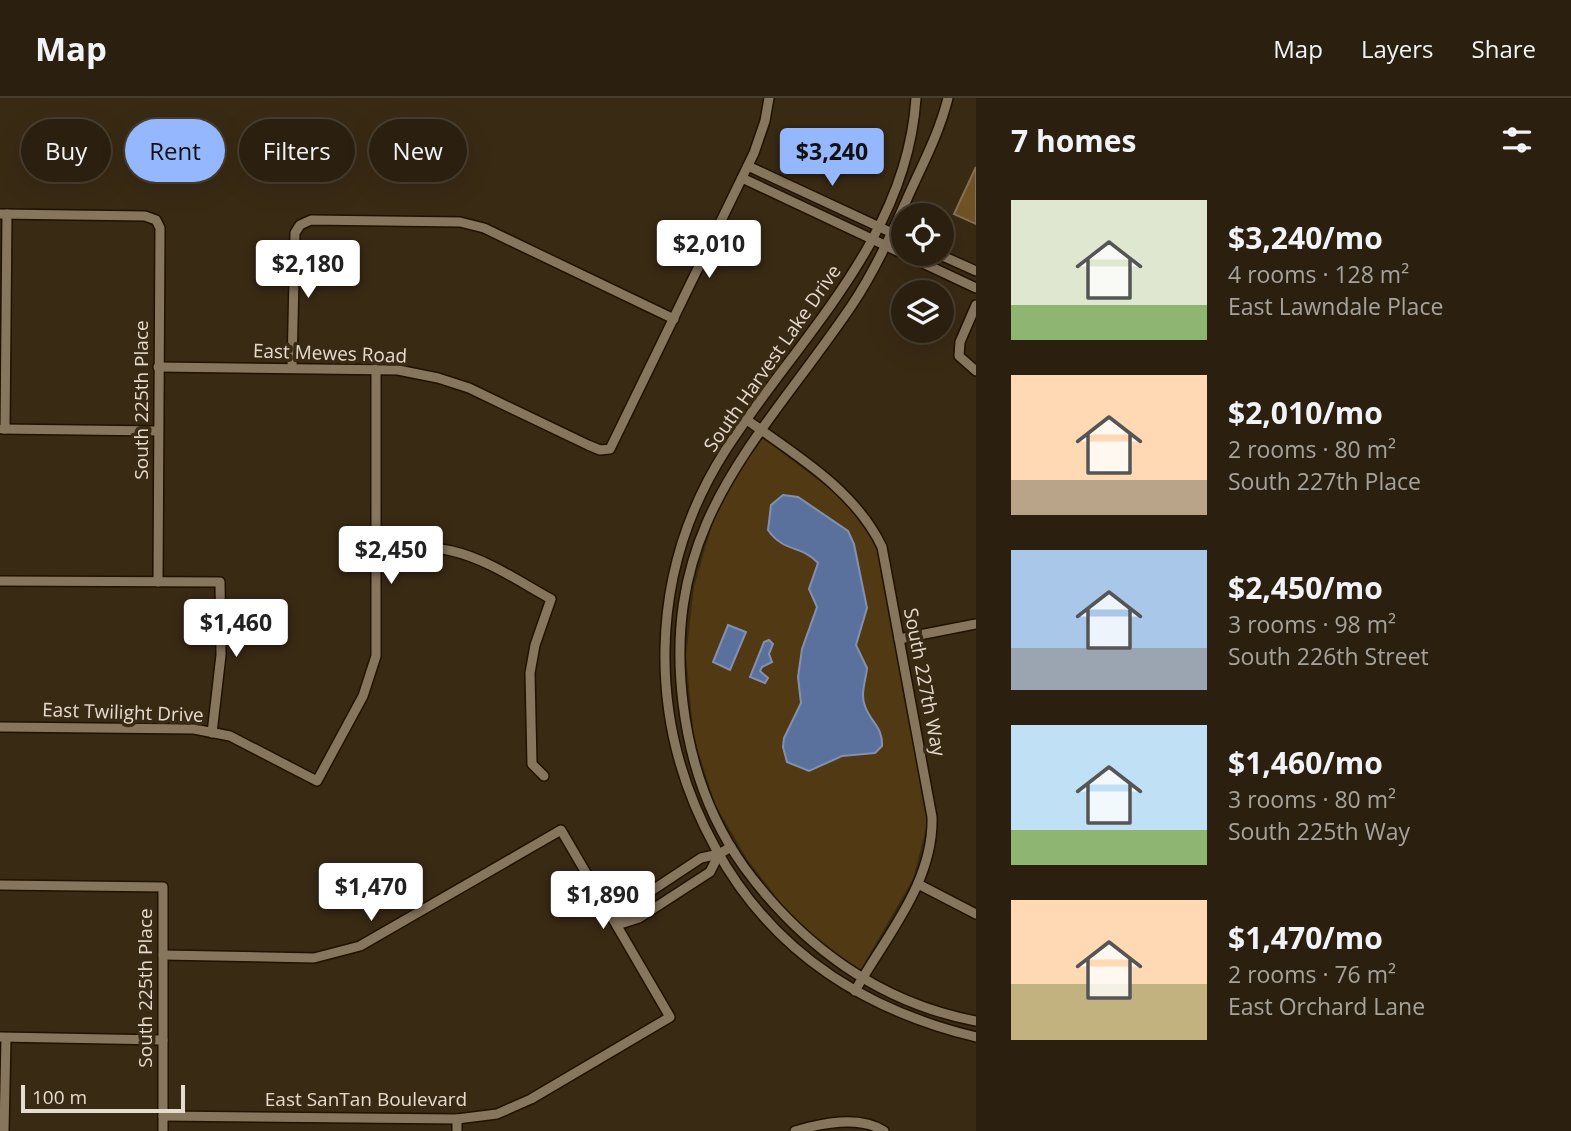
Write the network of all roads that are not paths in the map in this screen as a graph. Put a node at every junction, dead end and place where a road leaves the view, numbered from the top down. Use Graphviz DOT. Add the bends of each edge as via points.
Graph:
graph roads {
  1 [pos="769,98"];
  2 [pos="916,98"];
  3 [pos="947,98"];
  4 [pos="748,166"];
  5 [pos="742,178"];
  6 [pos="906,203"];
  7 [pos="4,214"];
  8 [pos="877,226"];
  9 [pos="891,233"];
  10 [pos="891,235"];
  11 [pos="871,240"];
  12 [pos="885,247"];
  13 [pos="954,261"];
  14 [pos="976,271"];
  15 [pos="976,288"];
  16 [pos="976,305"];
  17 [pos="674,319"];
  18 [pos="158,367"];
  19 [pos="292,368"];
  20 [pos="376,369"];
  21 [pos="976,371"];
  22 [pos="747,420"];
  23 [pos="3,429"];
  24 [pos="760,429"];
  25 [pos="158,431"];
  26 [pos="376,548"];
  27 [pos="0,581"];
  28 [pos="159,582"];
  29 [pos="976,624"];
  30 [pos="899,639"];
  31 [pos="0,727"];
  32 [pos="212,733"];
  33 [pos="544,776"];
  34 [pos="731,848"];
  35 [pos="719,854"];
  36 [pos="663,883"];
  37 [pos="918,884"];
  38 [pos="0,885"];
  39 [pos="673,897"];
  40 [pos="976,914"];
  41 [pos="617,925"];
  42 [pos="163,955"];
  43 [pos="862,979"];
  44 [pos="855,991"];
  45 [pos="976,1021"];
  46 [pos="3,1037"];
  47 [pos="976,1037"];
  48 [pos="163,1040"];
  49 [pos="163,1116"];
  50 [pos="457,1119"];
  51 [pos="4,1131"];
  52 [pos="163,1131"];
  53 [pos="457,1131"];
  54 [pos="795,1131"];
  55 [pos="884,1131"];
  1 -- 4 [label="street"];
  2 -- 8 [label="street, South Harvest Lake Drive" via="903,168"];
  3 -- 6 [label="street, South Harvest Lake Drive"];
  4 -- 5 [label="street"];
  4 -- 8 [label="street"];
  5 -- 11 [label="street"];
  5 -- 17 [label="street"];
  7 -- 18 [label="street, South 225th Place" via="145,216 156,220 160,228"];
  7 -- 23 [label="street"];
  8 -- 9 [label="street"];
  8 -- 11 [label="street, South Harvest Lake Drive"];
  10 -- 12 [label="street, South Harvest Lake Drive"];
  11 -- 12 [label="street"];
  11 -- 22 [label="street, South Harvest Lake Drive" via="850,280"];
  12 -- 15 [label="street"];
  12 -- 24 [label="street, South Harvest Lake Drive" via="853,303"];
  13 -- 14 [label="street"];
  16 -- 21 [label="street" via="959,356"];
  17 -- 19 [label="street" via="484,228 460,222 311,220 295,233"];
  17 -- 20 [label="street, East Mewes Road" via="610,449 588,445 469,388 425,375"];
  18 -- 19 [label="street, East Mewes Road"];
  18 -- 25 [label="street, South 225th Place"];
  19 -- 20 [label="street, East Mewes Road"];
  20 -- 26 [label="street"];
  22 -- 24 [label="street, South 227th Way"];
  22 -- 35 [label="street, South Harvest Lake Drive" via="710,477 689,525 672,580 666,625 666,692 676,756 702,825"];
  23 -- 25 [label="street"];
  24 -- 30 [label="street, South 227th Way" via="846,495 874,531 882,547"];
  24 -- 34 [label="street, South Harvest Lake Drive" via="704,526 687,585 681,633 681,684 692,757"];
  25 -- 28 [label="street, South 225th Place"];
  26 -- 32 [label="street, East Twilight Drive" via="376,656 363,696 317,781 230,736"];
  26 -- 33 [label="street" via="454,551 551,599 530,673 531,764"];
  27 -- 28 [label="street"];
  28 -- 32 [label="street" via="220,582 221,654"];
  29 -- 30 [label="street"];
  30 -- 37 [label="street, South 227th Way" via="932,817 930,849"];
  31 -- 32 [label="street, East Twilight Drive"];
  34 -- 35 [label="street"];
  34 -- 43 [label="street, South Harvest Lake Drive" via="781,914"];
  35 -- 36 [label="street" via="701,858"];
  35 -- 39 [label="street" via="710,872"];
  35 -- 44 [label="street, South Harvest Lake Drive" via="774,928"];
  36 -- 39 [label="street"];
  36 -- 41 [label="street" via="630,905"];
  37 -- 40 [label="street"];
  37 -- 43 [label="street, South 227th Way"];
  38 -- 42 [label="street, South 225th Place" via="163,887"];
  39 -- 41 [label="street" via="639,918"];
  41 -- 42 [label="street" via="561,830 360,946 314,957"];
  41 -- 50 [label="street, East SanTan Boulevard" via="670,1017 531,1099 497,1114"];
  42 -- 48 [label="street, South 225th Place"];
  43 -- 44 [label="street, South 227th Way"];
  43 -- 45 [label="street, South Harvest Lake Drive" via="939,1013"];
  44 -- 47 [label="street, South Harvest Lake Drive" via="916,1020"];
  46 -- 48 [label="street"];
  46 -- 51 [label="street"];
  48 -- 49 [label="street, South 225th Place"];
  49 -- 50 [label="street, East SanTan Boulevard"];
  49 -- 52 [label="street, South 225th Place"];
  50 -- 53 [label="street"];
  54 -- 55 [label="street" via="837,1123 867,1124"];
}
